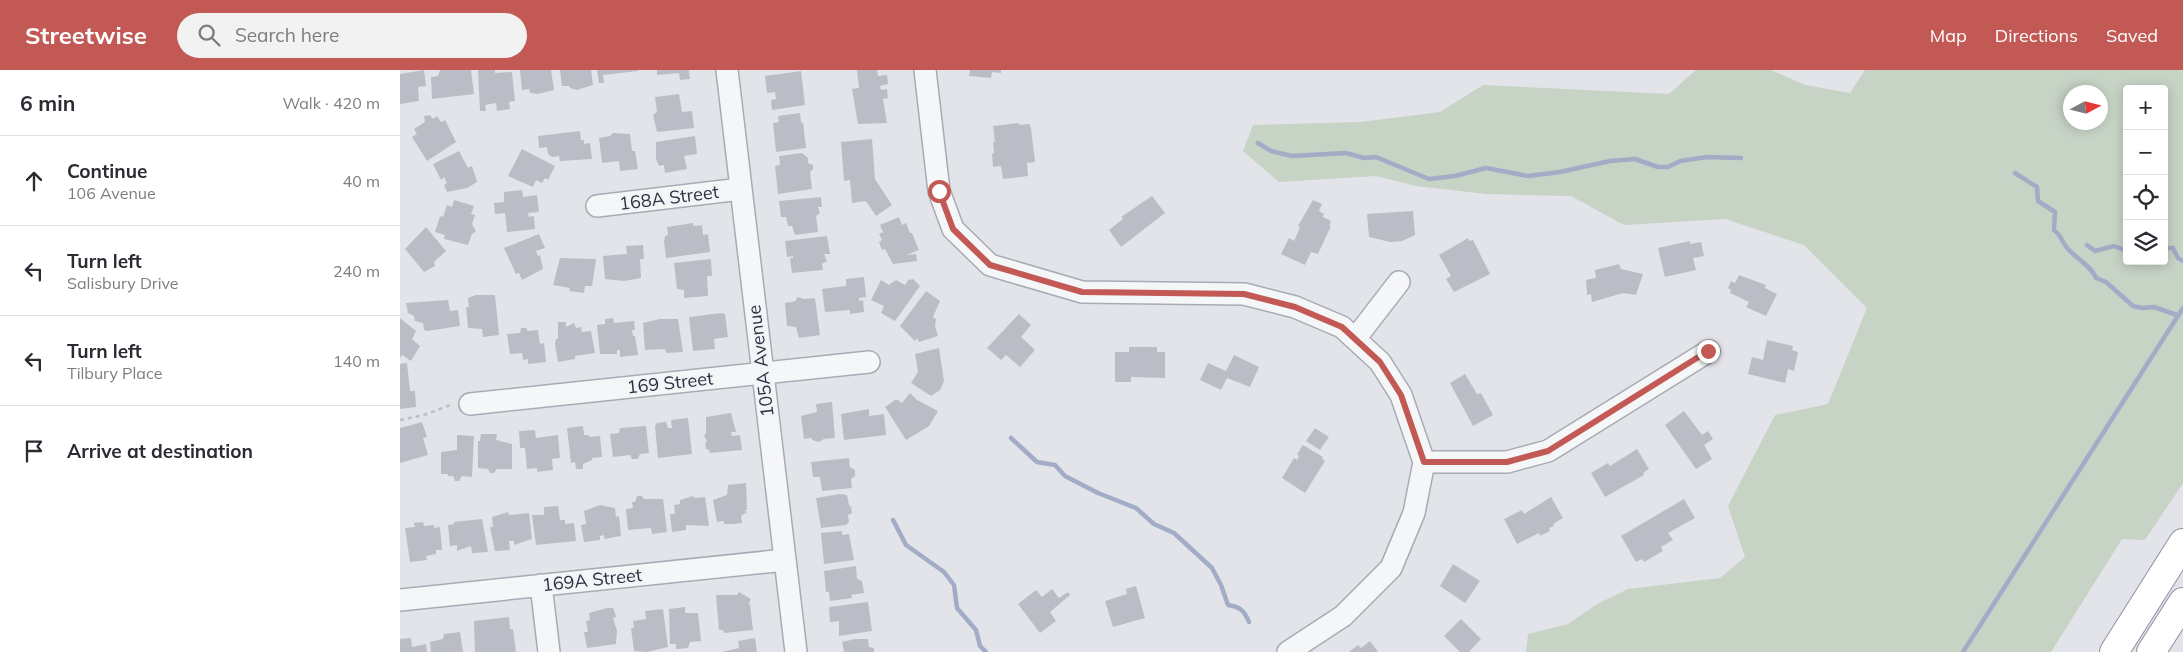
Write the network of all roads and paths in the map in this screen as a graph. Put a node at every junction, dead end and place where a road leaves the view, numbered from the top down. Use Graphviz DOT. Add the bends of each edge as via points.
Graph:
graph roads {
  1 [pos="727,70"];
  2 [pos="925,70"];
  3 [pos="741,189"];
  4 [pos="597,206"];
  5 [pos="1399,282"];
  6 [pos="1355,340"];
  7 [pos="1708,351"];
  8 [pos="870,362"];
  9 [pos="763,373"];
  10 [pos="470,404"];
  11 [pos="400,420"];
  12 [pos="1424,462"];
  13 [pos="2183,543"];
  14 [pos="785,560"];
  15 [pos="541,585"];
  16 [pos="400,600"];
  17 [pos="2183,602"];
  18 [pos="549,652"];
  19 [pos="796,652"];
  20 [pos="1288,652"];
  21 [pos="2114,652"];
  22 [pos="2151,652"];
  1 -- 3 [label="street, 105A Avenue"];
  2 -- 6 [label="street" via="939,191 953,229 990,265 1082,292 1244,294 1295,307 1342,327"];
  3 -- 4 [label="street, 168A Street"];
  3 -- 9 [label="street, 105A Avenue"];
  5 -- 6 [label="street"];
  6 -- 12 [label="street" via="1380,362 1401,395"];
  7 -- 12 [label="street" via="1548,451 1507,462"];
  8 -- 9 [label="street, 169 Street"];
  9 -- 10 [label="street, 169 Street"];
  9 -- 14 [label="street, 105A Avenue"];
  10 -- 11 [label="path" via="459,401 424,416"];
  12 -- 20 [label="street" via="1414,513 1391,568 1343,616"];
  13 -- 21 [label="highway"];
  14 -- 15 [label="street, 169A Street"];
  14 -- 19 [label="street, 105A Avenue"];
  15 -- 16 [label="street, 169A Street"];
  15 -- 18 [label="street"];
  17 -- 22 [label="highway"];
}
